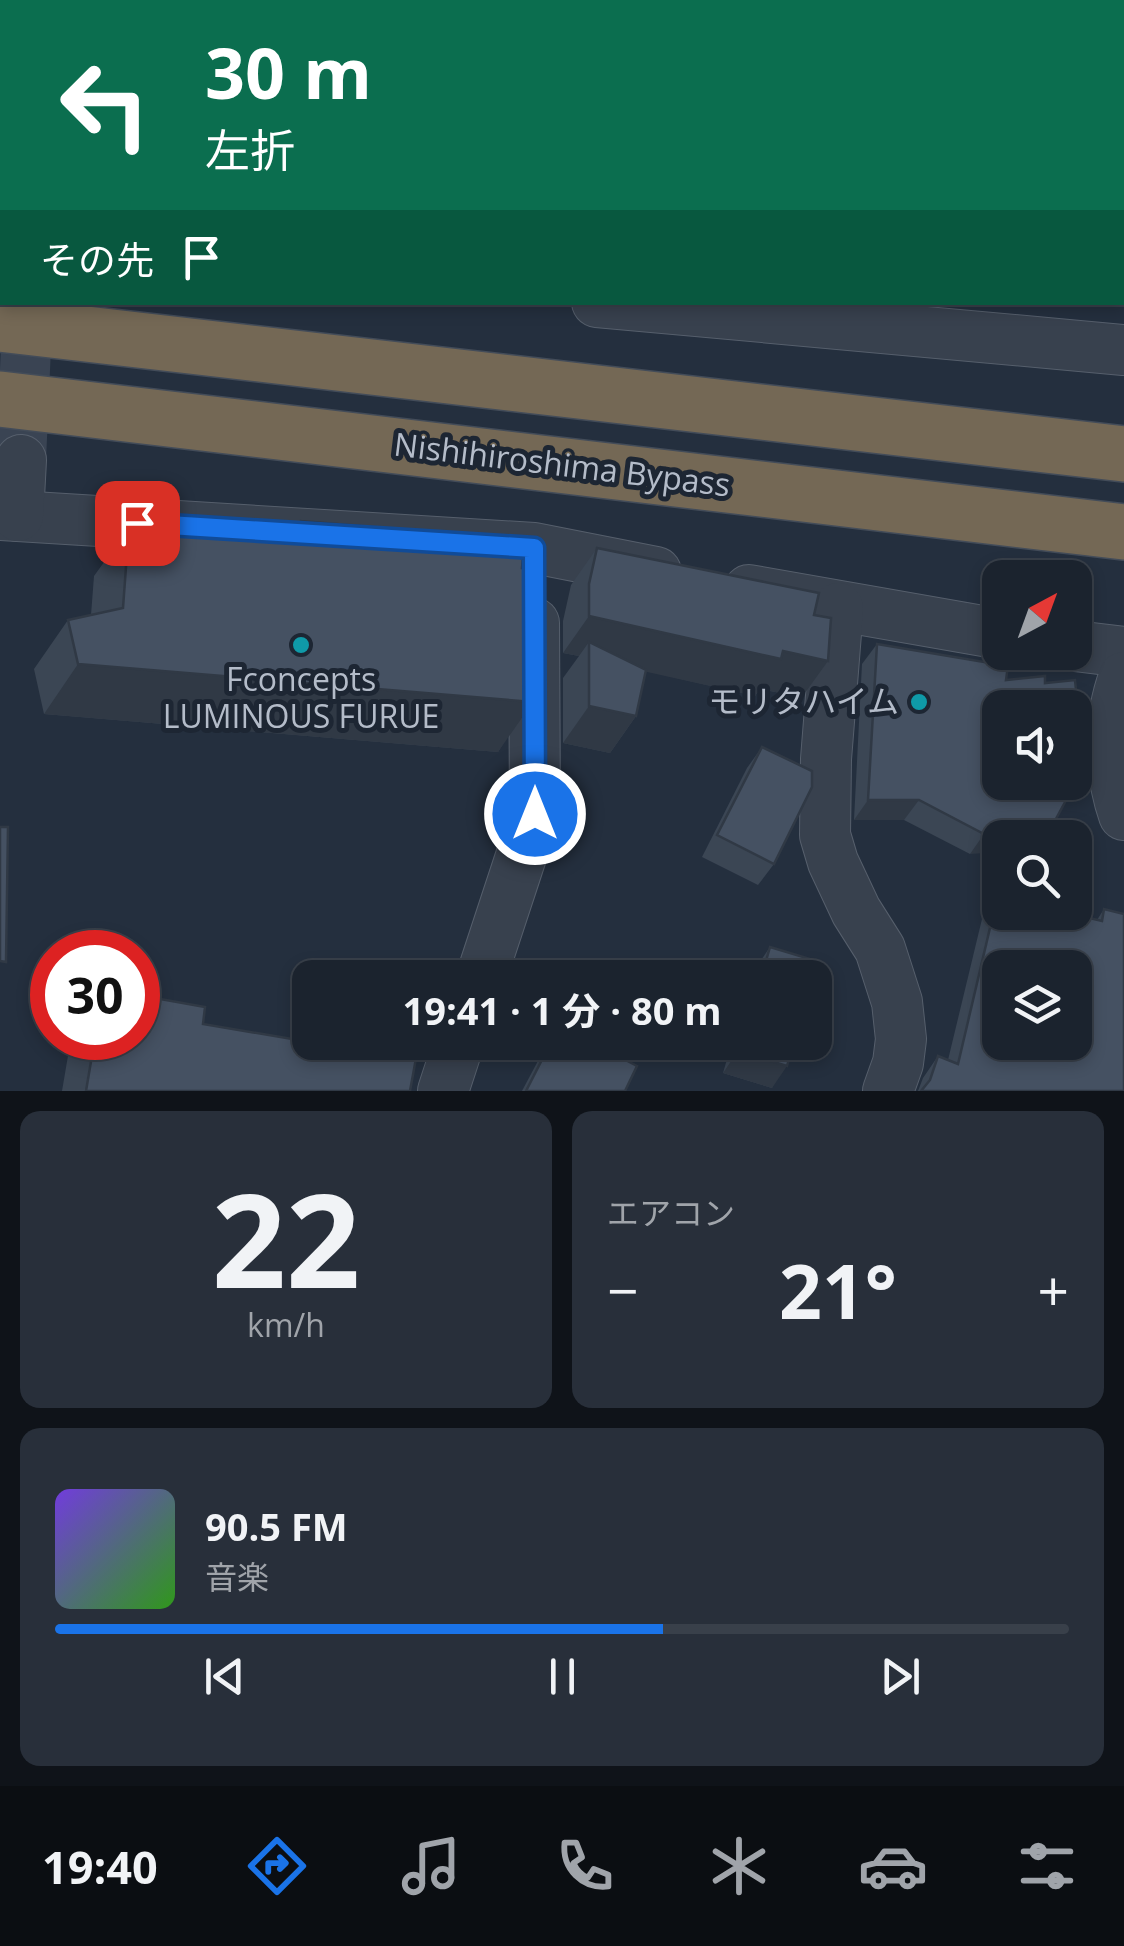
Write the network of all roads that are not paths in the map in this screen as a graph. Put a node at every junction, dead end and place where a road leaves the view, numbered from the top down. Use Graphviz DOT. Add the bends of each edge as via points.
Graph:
graph roads {
  1 [pos="679,306"];
  2 [pos="0,324"];
  3 [pos="1124,350"];
  4 [pos="0,399"];
  5 [pos="1124,454"];
  6 [pos="21,460"];
  7 [pos="9,515"];
  8 [pos="1124,532"];
  9 [pos="534,548"];
  10 [pos="838,608"];
  11 [pos="982,631"];
  12 [pos="1092,648"];
  13 [pos="1124,652"];
  14 [pos="1124,677"];
  15 [pos="1124,815"];
  16 [pos="487,960"];
  17 [pos="454,1060"];
  18 [pos="444,1091"];
  19 [pos="888,1091"];
  1 -- 3 [label="street"];
  2 -- 5 [label="highway"];
  4 -- 8 [label="highway, Nishihiroshima Bypass"];
  6 -- 7 [label="street"];
  7 -- 9 [label="street"];
  9 -- 10 [label="street"];
  9 -- 16 [label="street" via="535,814"];
  10 -- 11 [label="street"];
  10 -- 19 [label="street" via="825,836 856,911 880,948 896,1002 901,1038"];
  12 -- 13 [label="street"];
  14 -- 15 [label="street" via="1112,753"];
  17 -- 18 [label="street"];
}
